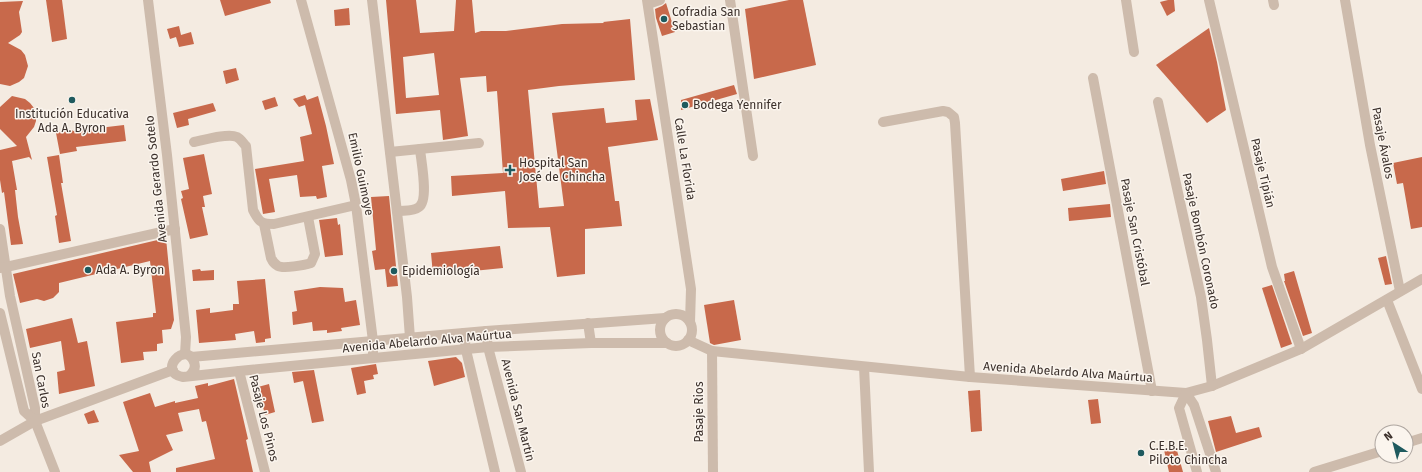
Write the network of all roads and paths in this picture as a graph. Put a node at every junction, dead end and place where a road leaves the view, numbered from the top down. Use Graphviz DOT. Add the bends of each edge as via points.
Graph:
graph roads {
  1 [pos="148,0"];
  2 [pos="301,0"];
  3 [pos="372,0"];
  4 [pos="660,0"];
  5 [pos="730,0"];
  6 [pos="1126,0"];
  7 [pos="1209,0"];
  8 [pos="1345,0"];
  9 [pos="648,2"];
  10 [pos="1134,52"];
  11 [pos="1093,78"];
  12 [pos="1158,102"];
  13 [pos="883,122"];
  14 [pos="194,142"];
  15 [pos="479,143"];
  16 [pos="420,149"];
  17 [pos="390,152"];
  18 [pos="753,156"];
  19 [pos="356,205"];
  20 [pos="397,211"];
  21 [pos="308,217"];
  22 [pos="264,224"];
  23 [pos="0,229"];
  24 [pos="175,229"];
  25 [pos="3,267"];
  26 [pos="1422,279"];
  27 [pos="1400,291"];
  28 [pos="1387,300"];
  29 [pos="0,313"];
  30 [pos="666,318"];
  31 [pos="690,322"];
  32 [pos="588,324"];
  33 [pos="486,331"];
  34 [pos="464,333"];
  35 [pos="410,338"];
  36 [pos="688,340"];
  37 [pos="373,341"];
  38 [pos="590,343"];
  39 [pos="667,343"];
  40 [pos="488,347"];
  41 [pos="466,350"];
  42 [pos="1301,350"];
  43 [pos="712,351"];
  44 [pos="188,356"];
  45 [pos="374,358"];
  46 [pos="864,367"];
  47 [pos="173,370"];
  48 [pos="239,371"];
  49 [pos="189,376"];
  50 [pos="970,377"];
  51 [pos="1212,386"];
  52 [pos="1422,389"];
  53 [pos="1152,391"];
  54 [pos="1186,393"];
  55 [pos="35,421"];
  56 [pos="0,442"];
  57 [pos="1374,453"];
  58 [pos="55,472"];
  59 [pos="265,472"];
  60 [pos="495,472"];
  61 [pos="521,472"];
  62 [pos="713,472"];
  63 [pos="869,472"];
  64 [pos="1197,472"];
  65 [pos="1216,472"];
  66 [pos="1314,472"];
  1 -- 24 [label="street, Avenida Gerardo Sotelo"];
  2 -- 19 [label="street, Emilio Guimoye" via="342,143"];
  3 -- 17 [label="street"];
  4 -- 9 [label="street"];
  5 -- 18 [label="street"];
  6 -- 10 [label="street"];
  7 -- 42 [label="street, Pasaje Tipián" via="1272,267"];
  8 -- 27 [label="street, Pasaje Ávalos" via="1370,145"];
  9 -- 31 [label="street, Calle La Florida" via="691,289"];
  11 -- 53 [label="street, Pasaje San Cristóbal"];
  12 -- 51 [label="street, Pasaje Bombón Coronado" via="1201,297"];
  13 -- 50 [label="street" via="944,111 954,117"];
  14 -- 22 [label="street" via="229,136 242,141 246,146 253,210"];
  15 -- 16 [label="street"];
  16 -- 17 [label="street"];
  16 -- 20 [label="street" via="423,202 412,210"];
  17 -- 20 [label="street"];
  19 -- 21 [label="street"];
  19 -- 37 [label="street, Emilio Guimoye"];
  20 -- 35 [label="street"];
  21 -- 22 [label="street"];
  21 -- 22 [label="street" via="315,254 311,263 306,265 280,267 273,263"];
  23 -- 25 [label="street, San Carlos"];
  24 -- 25 [label="street"];
  24 -- 44 [label="street, Avenida Gerardo Sotelo"];
  25 -- 55 [label="street, San Carlos" via="35,408"];
  26 -- 27 [label="street, Avenida Abelardo Alva Maúrtua"];
  27 -- 28 [label="street, Avenida Abelardo Alva Maúrtua"];
  28 -- 42 [label="street, Avenida Abelardo Alva Maúrtua"];
  28 -- 52 [label="street"];
  29 -- 55 [label="street, San Carlos" via="24,411"];
  30 -- 31 [label="street" via="678,314"];
  30 -- 32 [label="street, Avenida Abelardo Alva Maúrtua"];
  30 -- 39 [label="street" via="660,331"];
  31 -- 36 [label="street" via="692,331"];
  32 -- 33 [label="street, Avenida Abelardo Alva Maúrtua"];
  32 -- 38 [label="street"];
  33 -- 34 [label="street, Avenida Abelardo Alva Maúrtua"];
  33 -- 40 [label="street, Avenida San Martin"];
  34 -- 35 [label="street, Avenida Abelardo Alva Maúrtua"];
  34 -- 41 [label="street"];
  35 -- 37 [label="street, Avenida Abelardo Alva Maúrtua"];
  36 -- 39 [label="street" via="680,345"];
  36 -- 43 [label="street, Avenida Abelardo Alva Maúrtua"];
  37 -- 44 [label="street, Avenida Abelardo Alva Maúrtua"];
  37 -- 45 [label="street, Emilio Guimoye"];
  38 -- 39 [label="street, Avenida Abelardo Alva Maúrtua"];
  38 -- 40 [label="street, Avenida Abelardo Alva Maúrtua"];
  40 -- 41 [label="street, Avenida Abelardo Alva Maúrtua"];
  40 -- 61 [label="street, Avenida San Martin"];
  41 -- 45 [label="street, Avenida Abelardo Alva Maúrtua"];
  41 -- 60 [label="street"];
  42 -- 51 [label="street, Avenida Abelardo Alva Maúrtua"];
  43 -- 46 [label="street, Avenida Abelardo Alva Maúrtua"];
  43 -- 62 [label="street, Pasaje Rios"];
  44 -- 47 [label="street" via="177,356 172,366"];
  44 -- 49 [label="street" via="195,363"];
  45 -- 48 [label="street, Avenida Abelardo Alva Maúrtua"];
  46 -- 50 [label="street, Avenida Abelardo Alva Maúrtua"];
  46 -- 63 [label="street"];
  47 -- 49 [label="street" via="180,377"];
  47 -- 55 [label="street"];
  48 -- 49 [label="street, Avenida Abelardo Alva Maúrtua"];
  48 -- 59 [label="street, Pasaje Los Pinos"];
  50 -- 53 [label="street, Avenida Abelardo Alva Maúrtua"];
  51 -- 54 [label="street, Avenida Abelardo Alva Maúrtua"];
  53 -- 54 [label="street, Avenida Abelardo Alva Maúrtua"];
  54 -- 64 [label="street" via="1179,408"];
  54 -- 65 [label="street" via="1194,405"];
  55 -- 56 [label="street"];
  55 -- 58 [label="street"];
  57 -- 66 [label="street"];
}
